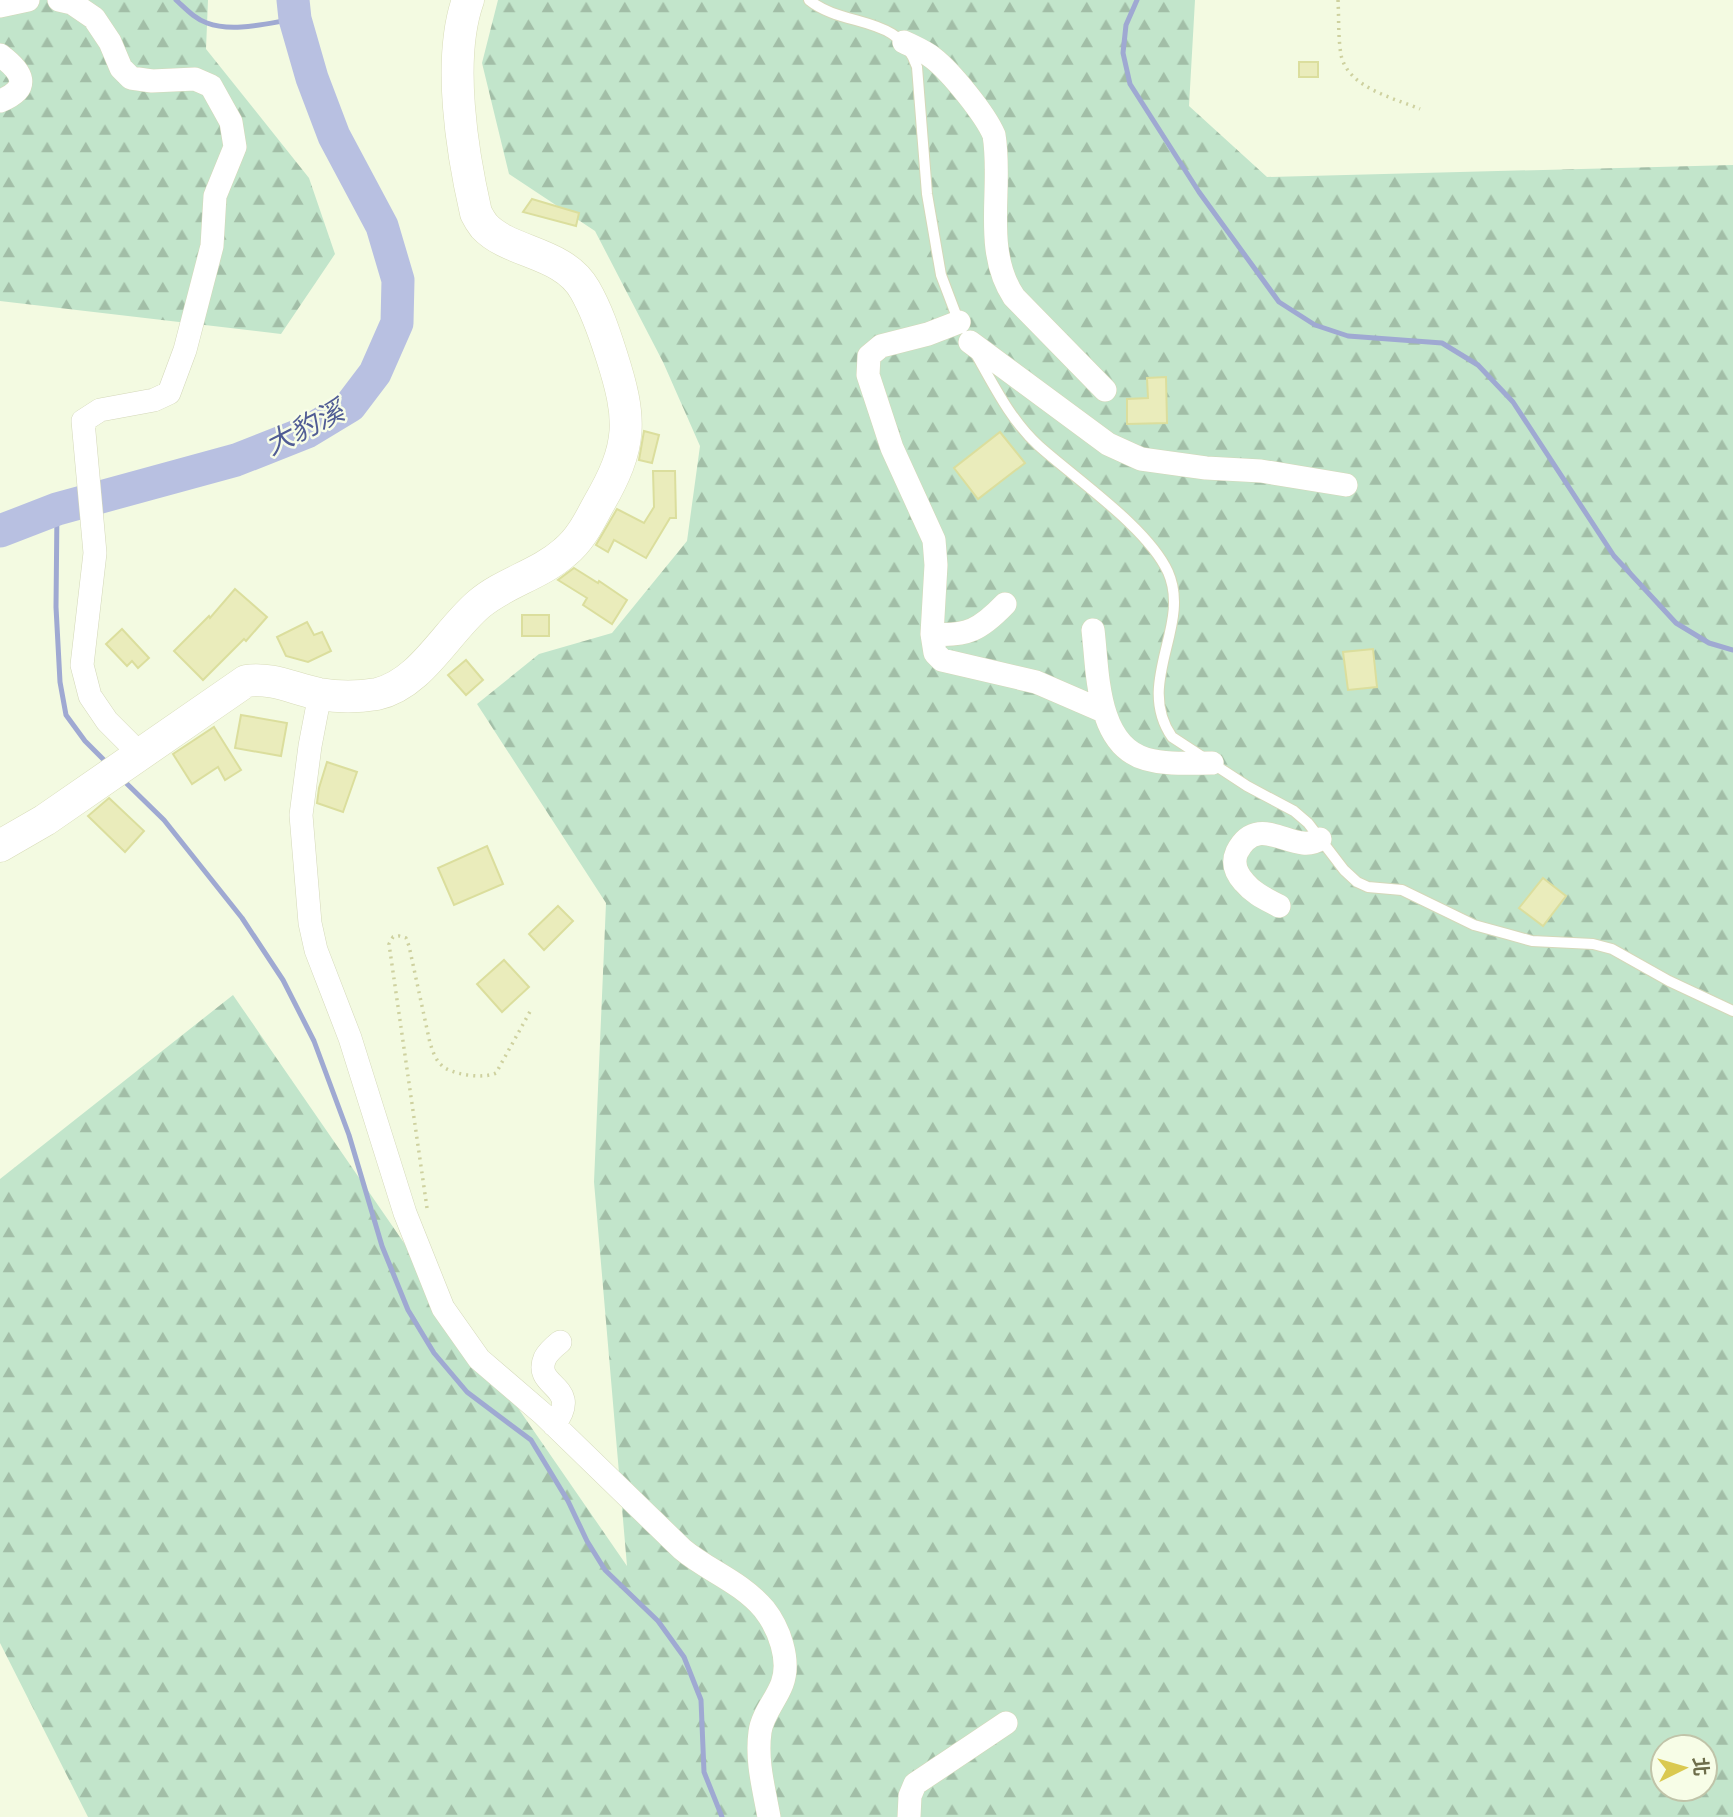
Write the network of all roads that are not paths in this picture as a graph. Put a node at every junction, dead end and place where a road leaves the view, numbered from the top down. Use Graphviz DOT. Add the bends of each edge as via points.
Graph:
graph roads {
  1 [pos="28,0"];
  2 [pos="59,0"];
  3 [pos="468,0"];
  4 [pos="809,0"];
  5 [pos="0,6"];
  6 [pos="904,42"];
  7 [pos="0,55"];
  8 [pos="0,101"];
  9 [pos="959,322"];
  10 [pos="970,342"];
  11 [pos="1105,390"];
  12 [pos="1346,485"];
  13 [pos="1005,604"];
  14 [pos="1093,630"];
  15 [pos="932,634"];
  16 [pos="320,694"];
  17 [pos="1103,711"];
  18 [pos="1212,763"];
  19 [pos="123,766"];
  20 [pos="1320,839"];
  21 [pos="0,846"];
  22 [pos="1279,906"];
  23 [pos="1733,1011"];
  24 [pos="560,1342"];
  25 [pos="554,1426"];
  26 [pos="1006,1723"];
  27 [pos="769,1817"];
  28 [pos="909,1817"];
  1 -- 5 [label="street"];
  2 -- 19 [label="street" via="94,18 131,78 195,79 211,86 231,122 235,147 215,196 212,246 169,393 100,410 83,421 95,553 82,665 90,696 107,721"];
  3 -- 16 [label="street" via="459,41 457,88 475,213 500,238 542,255 584,287 598,314 620,383 627,417 625,443 613,480 583,532 551,564 480,603 419,669 398,685 354,696"];
  4 -- 6 [label="lane" via="874,24"];
  6 -- 9 [label="lane" via="917,67 926,194 941,275"];
  6 -- 11 [label="street" via="935,59 990,125 996,238 1006,285"];
  7 -- 8 [label="street" via="21,76 14,95"];
  9 -- 10 [label="lane"];
  9 -- 15 [label="street" via="881,346 869,356 868,365 892,448 934,540"];
  10 -- 12 [label="street" via="1108,444 1140,459"];
  10 -- 18 [label="lane" via="1001,398 1037,444 1144,538 1162,560 1174,590 1174,613 1160,674 1159,710 1172,737"];
  13 -- 15 [label="street" via="967,633"];
  14 -- 17 [label="street"];
  15 -- 17 [label="street" via="935,653 942,660 1036,682"];
  16 -- 19 [label="street" via="271,681 246,681"];
  16 -- 25 [label="street" via="301,815 316,950 350,1038 405,1213 443,1308 479,1359"];
  17 -- 18 [label="street" via="1118,738 1143,758"];
  18 -- 20 [label="lane" via="1294,811"];
  19 -- 21 [label="street"];
  20 -- 22 [label="street" via="1314,844 1255,834 1236,854 1237,874 1253,892"];
  20 -- 23 [label="lane" via="1343,870 1368,887 1402,890 1474,925 1507,934 1612,949"];
  24 -- 25 [label="street" via="544,1363 548,1380 565,1402"];
  25 -- 27 [label="street" via="682,1549 736,1583 764,1609 778,1632 785,1660 782,1683 760,1729 759,1745"];
  26 -- 28 [label="street" via="915,1784"];
}
